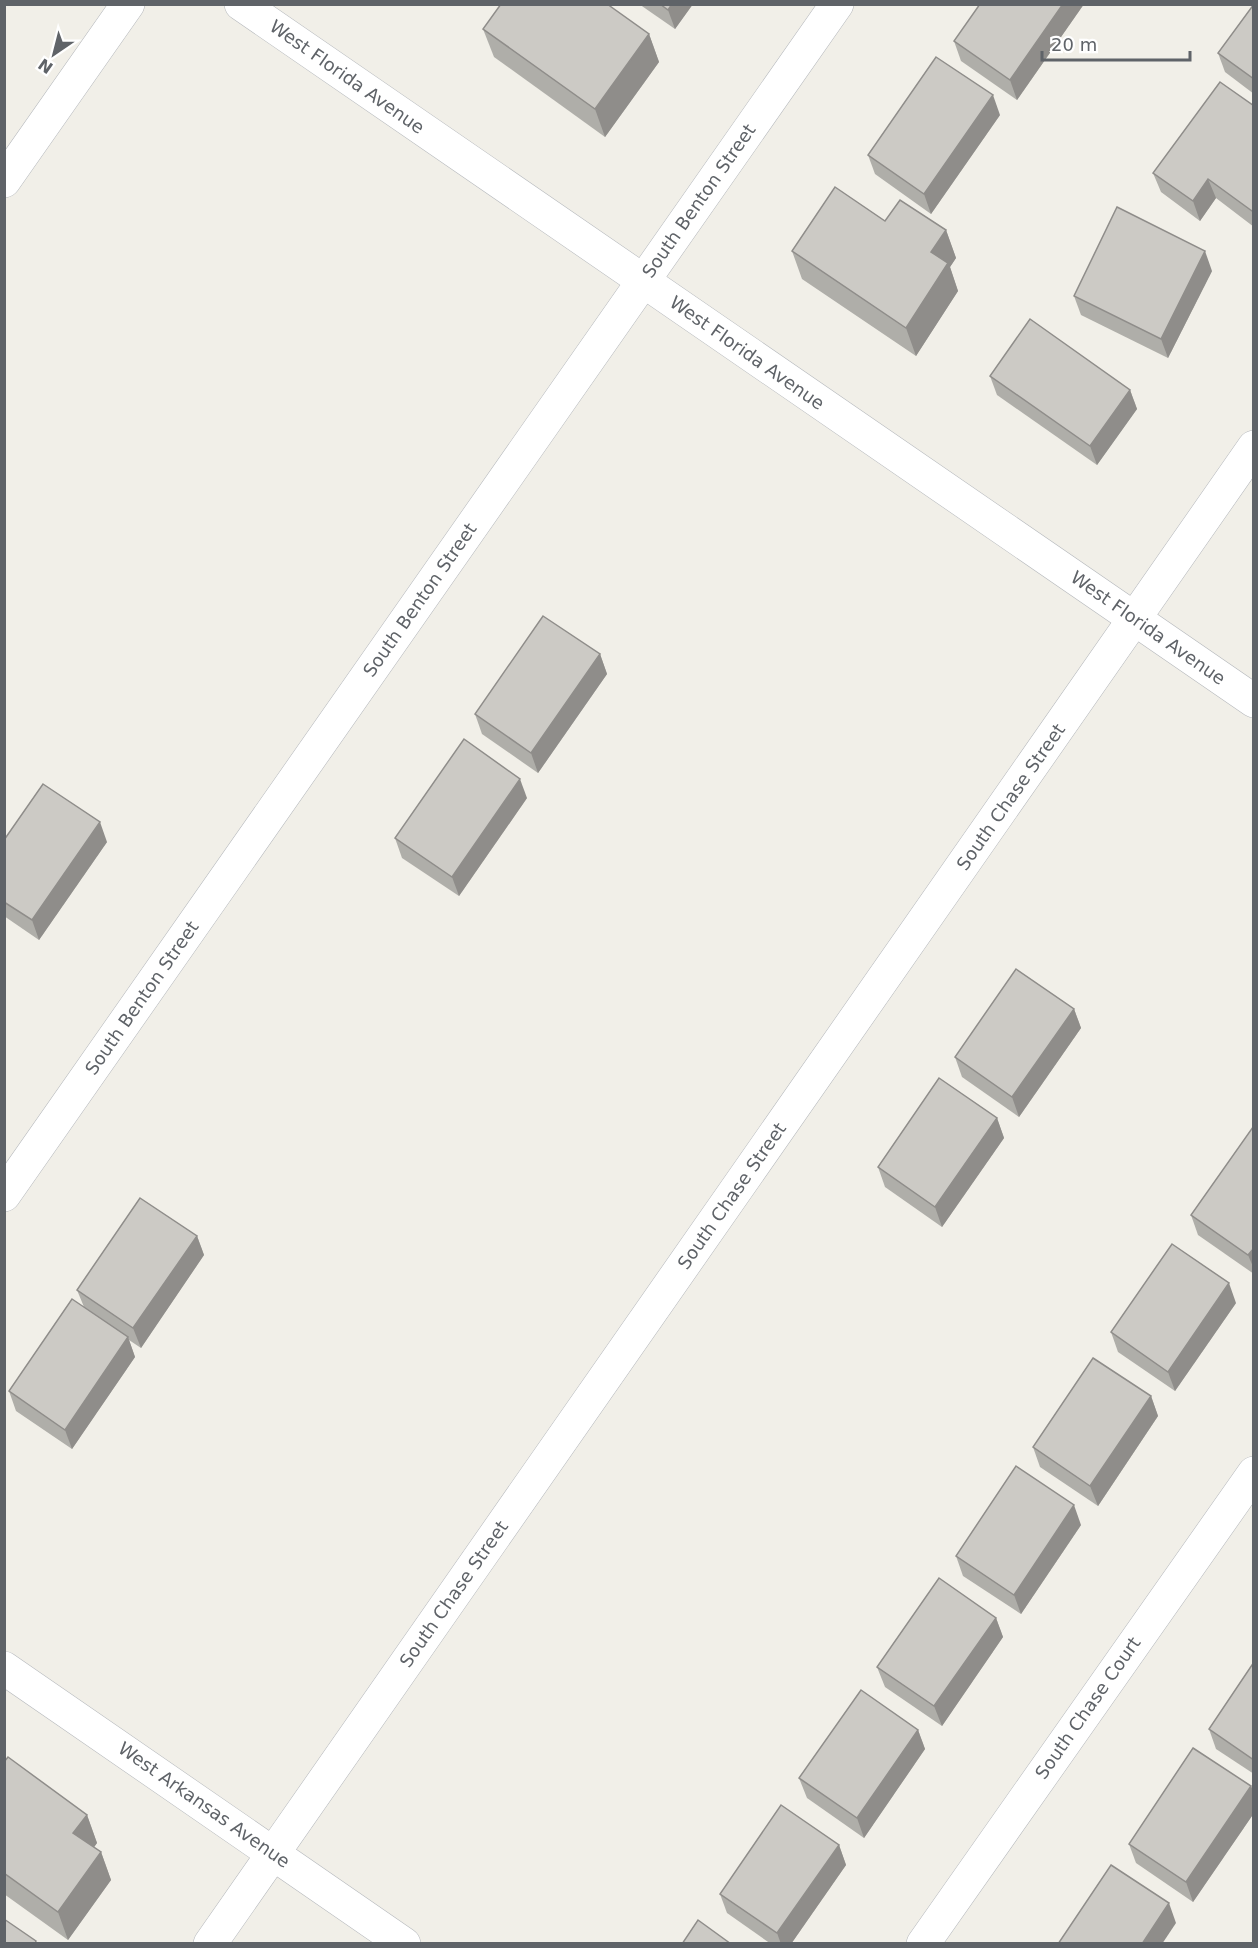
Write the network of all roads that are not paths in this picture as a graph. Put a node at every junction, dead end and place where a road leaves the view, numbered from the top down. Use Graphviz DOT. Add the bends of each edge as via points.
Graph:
graph roads {
  1 [pos="128,4"];
  2 [pos="241,4"];
  3 [pos="837,4"];
  4 [pos="4,181"];
  5 [pos="643,281"];
  6 [pos="1254,447"];
  7 [pos="1135,619"];
  8 [pos="1254,701"];
  9 [pos="4,1195"];
  10 [pos="1254,1473"];
  11 [pos="4,1668"];
  12 [pos="273,1852"];
  13 [pos="210,1944"];
  14 [pos="404,1944"];
  15 [pos="923,1944"];
  1 -- 4 [label="street"];
  2 -- 5 [label="street, West Florida Avenue"];
  3 -- 5 [label="street, South Benton Street"];
  5 -- 7 [label="street, West Florida Avenue"];
  5 -- 9 [label="street, South Benton Street"];
  6 -- 7 [label="street, South Chase Street"];
  7 -- 8 [label="street, West Florida Avenue"];
  7 -- 12 [label="street, South Chase Street"];
  10 -- 15 [label="street, South Chase Court"];
  11 -- 12 [label="street, West Arkansas Avenue"];
  12 -- 13 [label="street, South Chase Street"];
  12 -- 14 [label="street, West Arkansas Avenue"];
}
